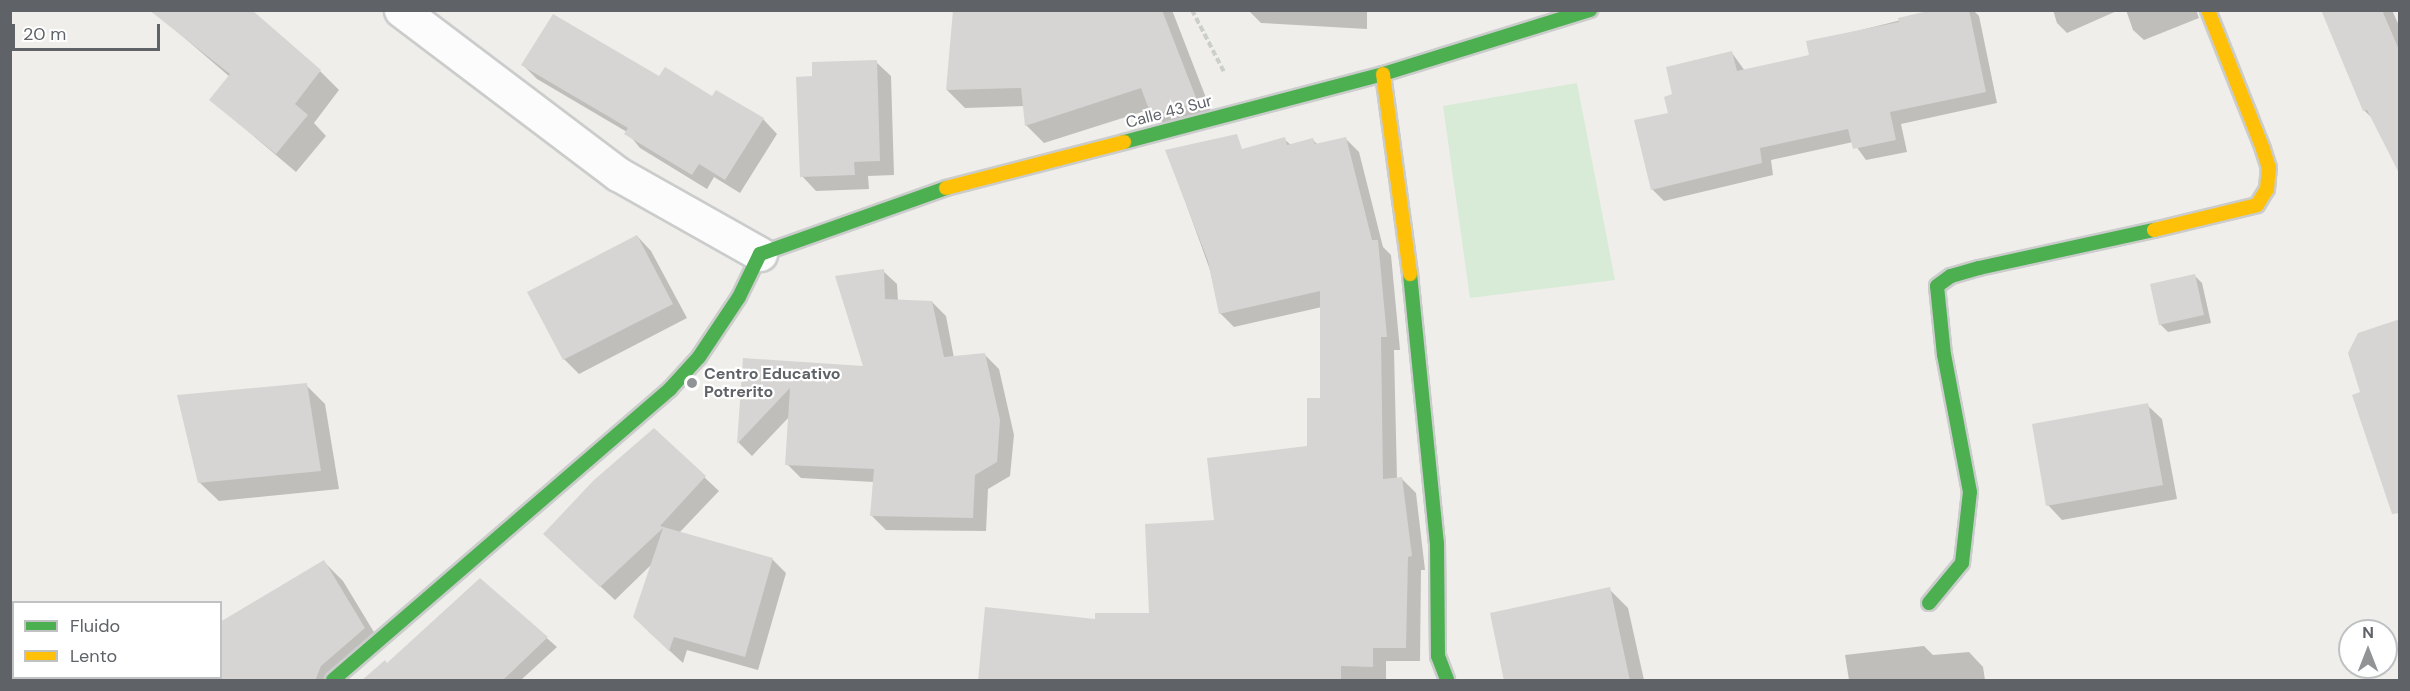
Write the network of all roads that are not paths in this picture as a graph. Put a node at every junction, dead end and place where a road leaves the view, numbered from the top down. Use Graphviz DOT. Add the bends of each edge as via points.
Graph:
graph roads {
  1 [pos="401,10"];
  2 [pos="1590,10"];
  3 [pos="2208,10"];
  4 [pos="1383,74"];
  5 [pos="760,254"];
  6 [pos="1929,603"];
  7 [pos="333,681"];
  8 [pos="1447,681"];
  1 -- 5 [label="street" via="618,174"];
  2 -- 4 [label="street, Calle 43 Sur"];
  3 -- 6 [label="street" via="2263,149 2268,168 2267,189 2257,205 2237,212 1979,267 1951,276 1937,286 1944,355 1970,492 1962,563"];
  4 -- 5 [label="street, Calle 43 Sur" via="946,188"];
  4 -- 8 [label="street" via="1408,259 1437,543 1438,656"];
  5 -- 7 [label="street" via="739,297 699,357 670,389"];
}
